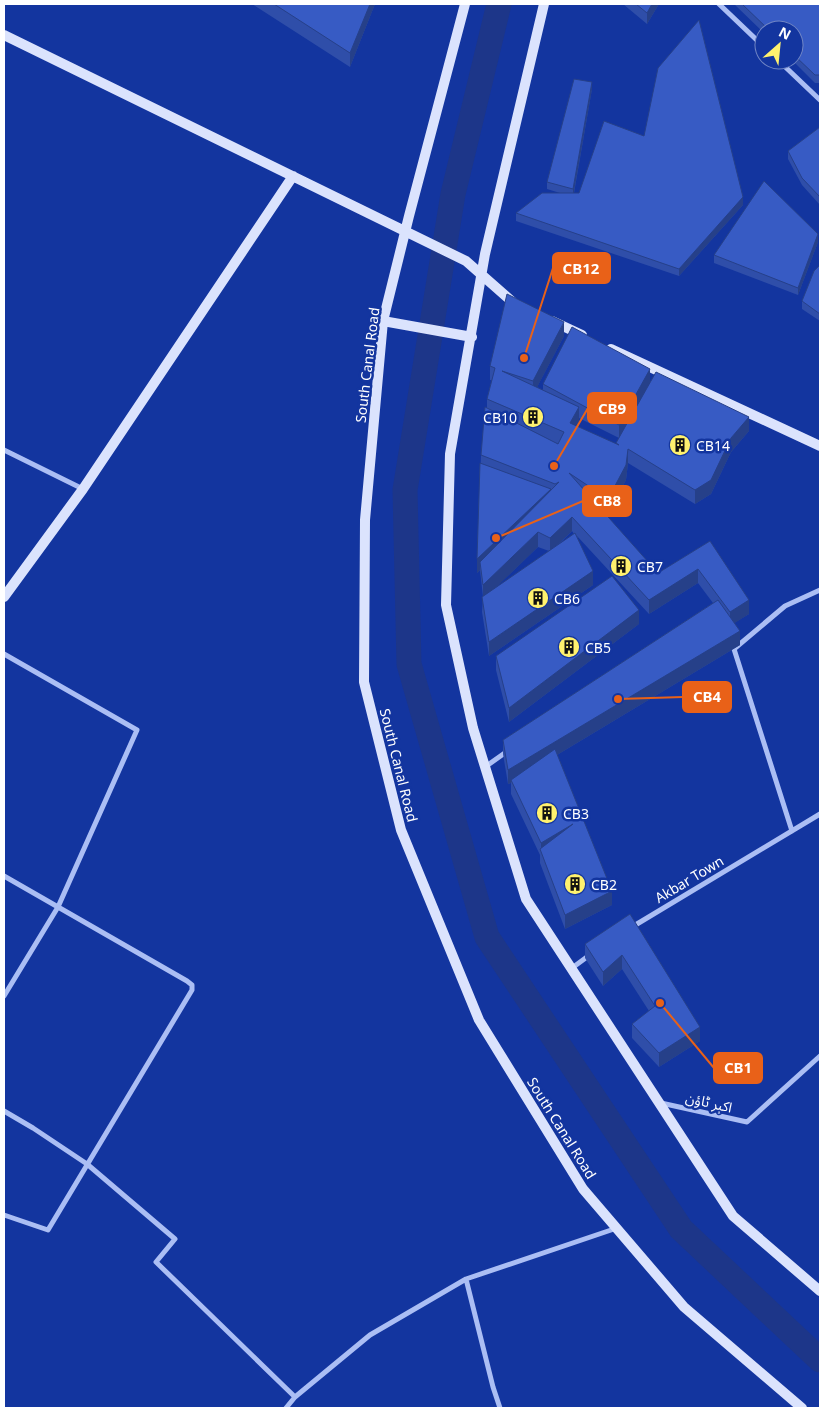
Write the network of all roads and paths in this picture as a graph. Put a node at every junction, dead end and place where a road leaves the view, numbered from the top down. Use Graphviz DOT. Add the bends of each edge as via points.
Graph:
graph roads {
  1 [pos="466,4"];
  2 [pos="544,4"];
  3 [pos="719,4"];
  4 [pos="4,35"];
  5 [pos="754,37"];
  6 [pos="788,70"];
  7 [pos="820,100"];
  8 [pos="293,176"];
  9 [pos="408,233"];
  10 [pos="482,273"];
  11 [pos="386,322"];
  12 [pos="468,336"];
  13 [pos="820,446"];
  14 [pos="4,450"];
  15 [pos="82,489"];
  16 [pos="820,590"];
  17 [pos="4,597"];
  18 [pos="4,654"];
  19 [pos="512,748"];
  20 [pos="485,767"];
  21 [pos="820,814"];
  22 [pos="792,831"];
  23 [pos="4,876"];
  24 [pos="58,907"];
  25 [pos="630,928"];
  26 [pos="600,948"];
  27 [pos="571,968"];
  28 [pos="4,996"];
  29 [pos="820,1056"];
  30 [pos="659,1102"];
  31 [pos="4,1111"];
  32 [pos="87,1164"];
  33 [pos="4,1216"];
  34 [pos="617,1228"];
  35 [pos="466,1278"];
  36 [pos="820,1291"];
  37 [pos="295,1397"];
  38 [pos="286,1408"];
  39 [pos="500,1408"];
  40 [pos="802,1408"];
  1 -- 9 [label="main road, South Canal Road"];
  2 -- 10 [label="main road"];
  3 -- 5 [label="street"];
  4 -- 8 [label="main road"];
  6 -- 7 [label="street"];
  8 -- 9 [label="main road"];
  8 -- 15 [label="main road"];
  9 -- 10 [label="main road" via="466,261"];
  9 -- 11 [label="main road, South Canal Road"];
  10 -- 12 [label="main road"];
  10 -- 13 [label="main road" via="512,302"];
  11 -- 12 [label="main road"];
  11 -- 34 [label="main road, South Canal Road" via="365,520 364,682 401,830 479,1020 583,1188"];
  12 -- 20 [label="main road" via="450,454 446,605 473,728"];
  14 -- 15 [label="street"];
  15 -- 17 [label="main road"];
  16 -- 22 [label="street" via="785,606 734,649"];
  18 -- 24 [label="street" via="137,730"];
  19 -- 20 [label="street"];
  20 -- 27 [label="main road" via="526,899"];
  21 -- 22 [label="street, Akbar Town"];
  22 -- 25 [label="street, Akbar Town"];
  23 -- 24 [label="street"];
  24 -- 28 [label="street"];
  24 -- 32 [label="street" via="192,985 192,990"];
  26 -- 27 [label="street"];
  27 -- 30 [label="main road"];
  29 -- 30 [label="street, اکبر ٹاؤن" via="747,1122"];
  30 -- 36 [label="main road" via="733,1216"];
  31 -- 32 [label="street"];
  32 -- 33 [label="street" via="48,1230"];
  32 -- 37 [label="street" via="175,1239 156,1262"];
  34 -- 35 [label="street"];
  34 -- 40 [label="main road, South Canal Road" via="684,1307"];
  35 -- 37 [label="street" via="370,1335"];
  35 -- 39 [label="street"];
  37 -- 38 [label="street"];
}
